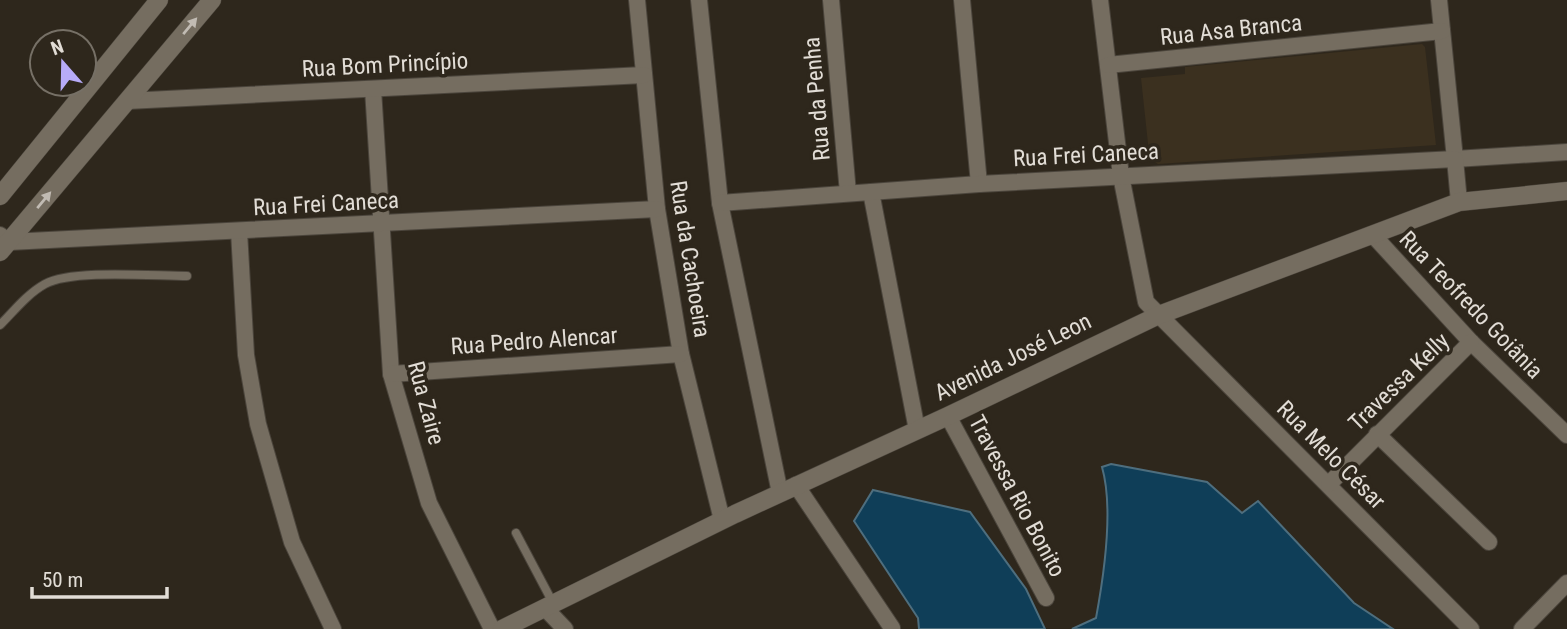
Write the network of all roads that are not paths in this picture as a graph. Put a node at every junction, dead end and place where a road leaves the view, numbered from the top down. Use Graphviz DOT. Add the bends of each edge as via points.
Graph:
graph roads {
  1 [pos="159,0"];
  2 [pos="212,0"];
  3 [pos="636,0"];
  4 [pos="699,0"];
  5 [pos="831,0"];
  6 [pos="962,0"];
  7 [pos="1100,0"];
  8 [pos="1439,0"];
  9 [pos="1442,31"];
  10 [pos="1108,65"];
  11 [pos="645,75"];
  12 [pos="373,89"];
  13 [pos="127,101"];
  14 [pos="1567,152"];
  15 [pos="1455,159"];
  16 [pos="1121,176"];
  17 [pos="979,184"];
  18 [pos="1567,191"];
  19 [pos="871,192"];
  20 [pos="848,193"];
  21 [pos="0,196"];
  22 [pos="1460,201"];
  23 [pos="720,203"];
  24 [pos="657,209"];
  25 [pos="381,224"];
  26 [pos="239,231"];
  27 [pos="1373,235"];
  28 [pos="3,243"];
  29 [pos="187,276"];
  30 [pos="1159,315"];
  31 [pos="0,325"];
  32 [pos="1471,342"];
  33 [pos="681,354"];
  34 [pos="391,374"];
  35 [pos="948,416"];
  36 [pos="917,430"];
  37 [pos="1377,434"];
  38 [pos="1567,435"];
  39 [pos="1329,484"];
  40 [pos="780,493"];
  41 [pos="728,517"];
  42 [pos="516,533"];
  43 [pos="1489,542"];
  44 [pos="1567,583"];
  45 [pos="1046,598"];
  46 [pos="549,606"];
  47 [pos="892,628"];
  48 [pos="333,629"];
  49 [pos="492,629"];
  50 [pos="502,629"];
  51 [pos="565,629"];
  52 [pos="1471,629"];
  53 [pos="1522,629"];
  1 -- 21 [label="main road"];
  13 -- 2 [label="main road, one-way"];
  3 -- 11 [label="street, Rua da Cachoeira"];
  4 -- 23 [label="street, Rua da Cachoeira"];
  5 -- 20 [label="street, Rua da Penha"];
  6 -- 17 [label="street"];
  7 -- 10 [label="street, Rua Melo César"];
  8 -- 9 [label="street"];
  9 -- 10 [label="street, Rua Asa Branca"];
  9 -- 15 [label="street"];
  10 -- 16 [label="street, Rua Melo César"];
  11 -- 12 [label="street, Rua Bom Princípio"];
  11 -- 24 [label="street, Rua da Cachoeira"];
  12 -- 13 [label="street, Rua Bom Princípio"];
  12 -- 25 [label="street, Rua Zaire"];
  28 -- 13 [label="main road, one-way"];
  14 -- 15 [label="street, Rua Frei Caneca"];
  15 -- 16 [label="street, Rua Frei Caneca"];
  15 -- 22 [label="street"];
  16 -- 17 [label="street, Rua Frei Caneca"];
  16 -- 30 [label="street, Rua Melo César" via="1146,302"];
  17 -- 19 [label="street, Rua Frei Caneca"];
  18 -- 22 [label="main road, Avenida José Leon"];
  19 -- 20 [label="street, Rua Frei Caneca"];
  19 -- 36 [label="street"];
  20 -- 23 [label="street, Rua Frei Caneca"];
  22 -- 27 [label="main road, Avenida José Leon"];
  23 -- 40 [label="street, Rua da Cachoeira"];
  24 -- 25 [label="street, Rua Frei Caneca"];
  24 -- 33 [label="street, Rua da Cachoeira"];
  25 -- 26 [label="street, Rua Frei Caneca"];
  25 -- 34 [label="street, Rua Zaire"];
  26 -- 28 [label="street, Rua Frei Caneca"];
  26 -- 48 [label="street" via="246,355 258,424 292,542"];
  27 -- 30 [label="main road, Avenida José Leon"];
  27 -- 32 [label="street, Rua Teofredo Goiânia"];
  29 -- 31 [label="lane" via="57,279 25,299"];
  30 -- 35 [label="main road, Avenida José Leon"];
  30 -- 39 [label="street, Rua Melo César"];
  32 -- 37 [label="street, Travessa Kelly"];
  32 -- 38 [label="street, Rua Teofredo Goiânia"];
  33 -- 34 [label="street, Rua Pedro Alencar"];
  33 -- 41 [label="street, Rua da Cachoeira"];
  34 -- 49 [label="street, Rua Zaire" via="429,503"];
  35 -- 36 [label="main road, Avenida José Leon"];
  35 -- 45 [label="street, Travessa Rio Bonito"];
  36 -- 40 [label="main road, Avenida José Leon"];
  37 -- 39 [label="street, Travessa Kelly"];
  37 -- 43 [label="street"];
  39 -- 52 [label="street, Rua Melo César"];
  40 -- 41 [label="main road, Avenida José Leon"];
  40 -- 47 [label="street"];
  41 -- 46 [label="main road, Avenida José Leon"];
  42 -- 46 [label="lane"];
  44 -- 53 [label="street"];
  46 -- 50 [label="main road, Avenida José Leon"];
  46 -- 51 [label="street"];
}
